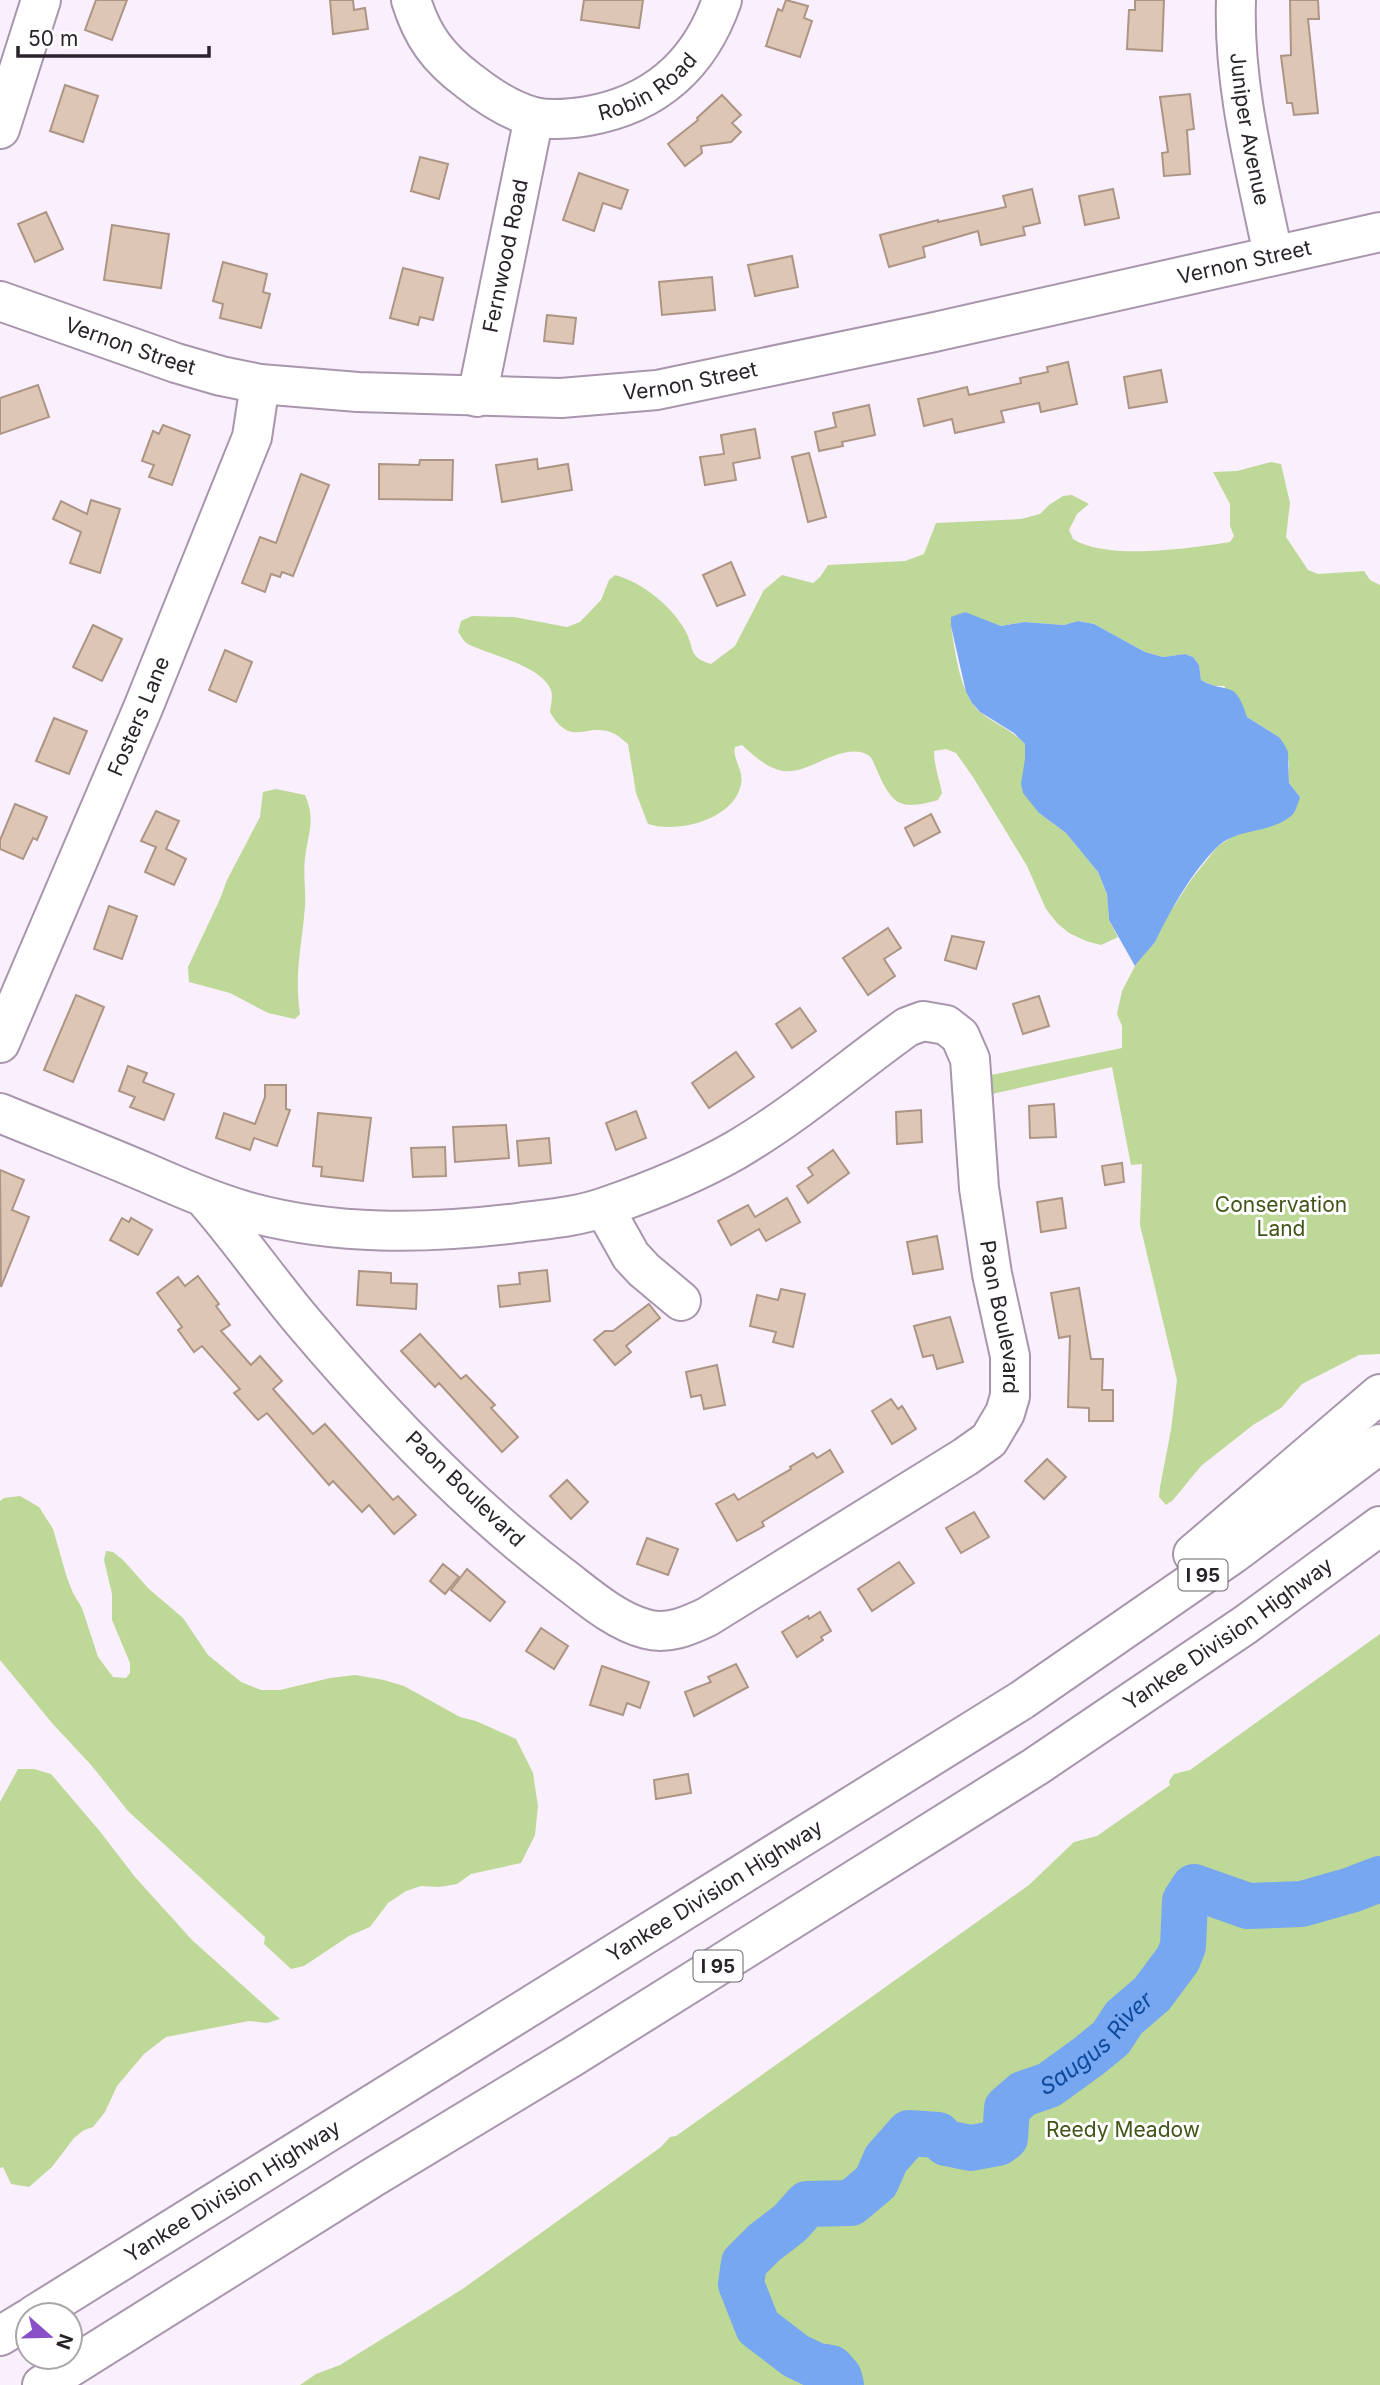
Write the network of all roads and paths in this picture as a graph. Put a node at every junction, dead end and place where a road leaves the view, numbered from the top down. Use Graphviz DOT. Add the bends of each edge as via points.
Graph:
graph roads {
  1 [pos="41,0"];
  2 [pos="411,0"];
  3 [pos="722,0"];
  4 [pos="1236,0"];
  5 [pos="534,117"];
  6 [pos="0,129"];
  7 [pos="1380,232"];
  8 [pos="1273,255"];
  9 [pos="0,302"];
  10 [pos="260,384"];
  11 [pos="477,397"];
  12 [pos="0,1043"];
  13 [pos="0,1113"];
  14 [pos="205,1199"];
  15 [pos="604,1208"];
  16 [pos="681,1301"];
  17 [pos="1380,1394"];
  18 [pos="1380,1444"];
  19 [pos="1380,1526"];
  20 [pos="1022,1700"];
  21 [pos="56,2301"];
  22 [pos="42,2385"];
  1 -- 6 [label="main road"];
  2 -- 5 [label="main road" via="419,25 457,73 507,107"];
  3 -- 5 [label="main road, Robin Road" via="698,51 653,92 601,113"];
  4 -- 8 [label="main road, Juniper Avenue" via="1243,103"];
  5 -- 11 [label="main road, Fernwood Road"];
  7 -- 8 [label="main road, Vernon Street"];
  8 -- 11 [label="main road, Vernon Street" via="657,390 561,398"];
  9 -- 10 [label="main road, Vernon Street" via="176,363"];
  10 -- 11 [label="main road, Vernon Street"];
  10 -- 12 [label="main road, Fosters Lane" via="253,435 144,708"];
  13 -- 14 [label="main road, Paon Boulevard"];
  14 -- 15 [label="main road, Paon Boulevard" via="303,1224 386,1231 493,1226"];
  14 -- 15 [label="main road, Paon Boulevard" via="346,1372 458,1487 595,1601 645,1629 671,1630 707,1617 965,1457 989,1440 1000,1424 1010,1396 1010,1356 979,1188 970,1059 954,1029 930,1021 907,1027 799,1109 733,1151"];
  15 -- 16 [label="main road" via="631,1256"];
  17 -- 20 [label="main road"];
  18 -- 20 [label="main road, Yankee Division Highway / I 95" via="1233,1554"];
  19 -- 22 [label="main road, Yankee Division Highway / I 95" via="1245,1625 1035,1767"];
  20 -- 21 [label="main road, Yankee Division Highway / I 95"];
}
